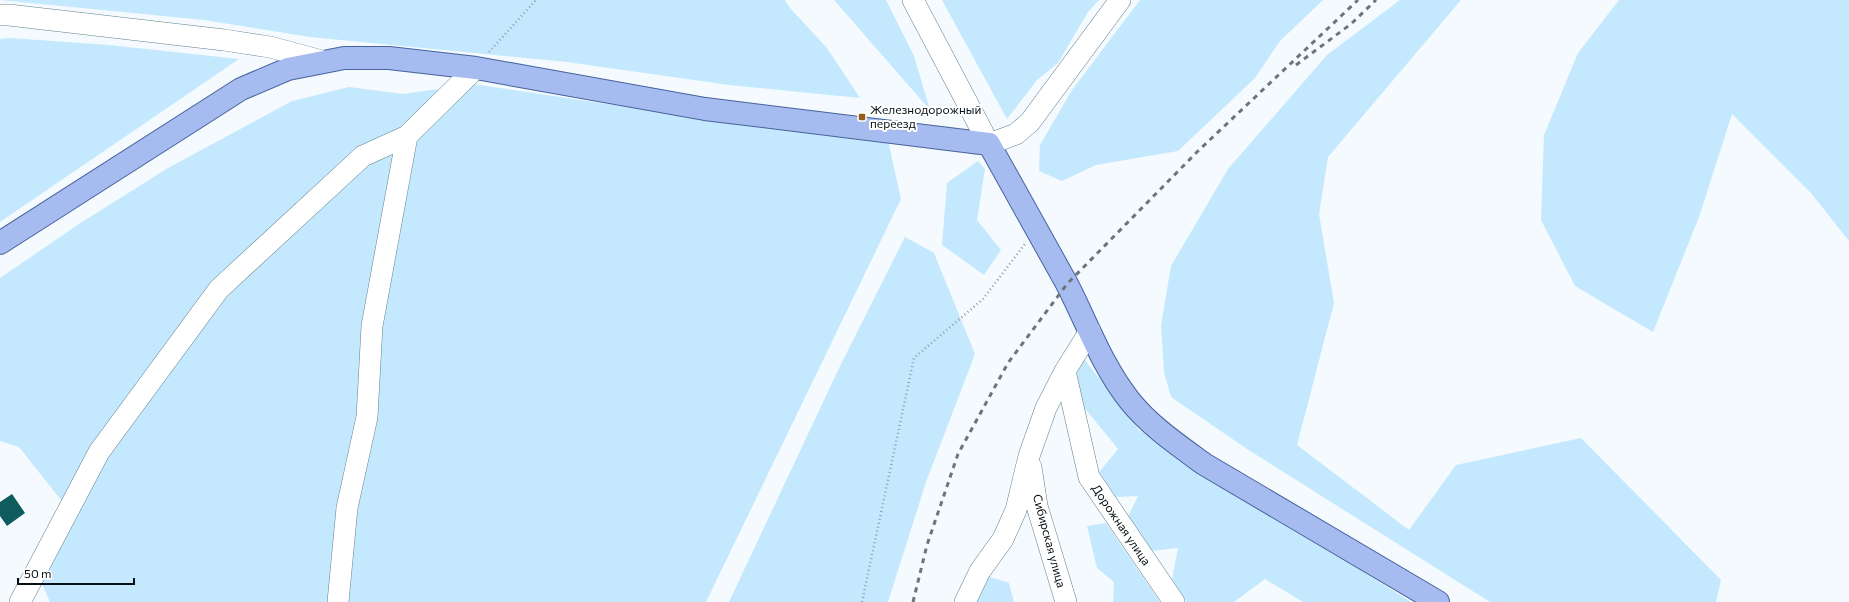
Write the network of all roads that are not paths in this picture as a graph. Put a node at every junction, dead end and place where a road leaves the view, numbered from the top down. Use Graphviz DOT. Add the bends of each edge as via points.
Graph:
graph roads {
  1 [pos="913,0"];
  2 [pos="1120,0"];
  3 [pos="0,16"];
  4 [pos="322,61"];
  5 [pos="476,68"];
  6 [pos="407,136"];
  7 [pos="989,144"];
  8 [pos="0,243"];
  9 [pos="1090,331"];
  10 [pos="1065,372"];
  11 [pos="1029,456"];
  12 [pos="20,602"];
  13 [pos="338,602"];
  14 [pos="965,602"];
  15 [pos="1066,602"];
  16 [pos="1174,602"];
  17 [pos="1438,602"];
  1 -- 7 [label="street"];
  2 -- 7 [label="street" via="1030,122 1016,134"];
  3 -- 4 [label="street" via="224,40 270,47"];
  4 -- 5 [label="main road" via="378,57"];
  4 -- 8 [label="main road" via="288,69 241,89"];
  5 -- 6 [label="street"];
  5 -- 7 [label="main road" via="705,109"];
  6 -- 12 [label="street" via="363,156 219,289 100,452"];
  6 -- 13 [label="street" via="372,326 367,417 347,508"];
  7 -- 9 [label="main road" via="1067,284"];
  9 -- 10 [label="street"];
  9 -- 17 [label="main road" via="1122,391 1140,413 1172,441 1204,464"];
  10 -- 11 [label="street" via="1046,408"];
  10 -- 16 [label="street, Дорожная улица" via="1089,477"];
  11 -- 14 [label="street" via="1014,516 1003,539 980,571"];
  11 -- 15 [label="street, Сибирская улица" via="1037,506"];
}
